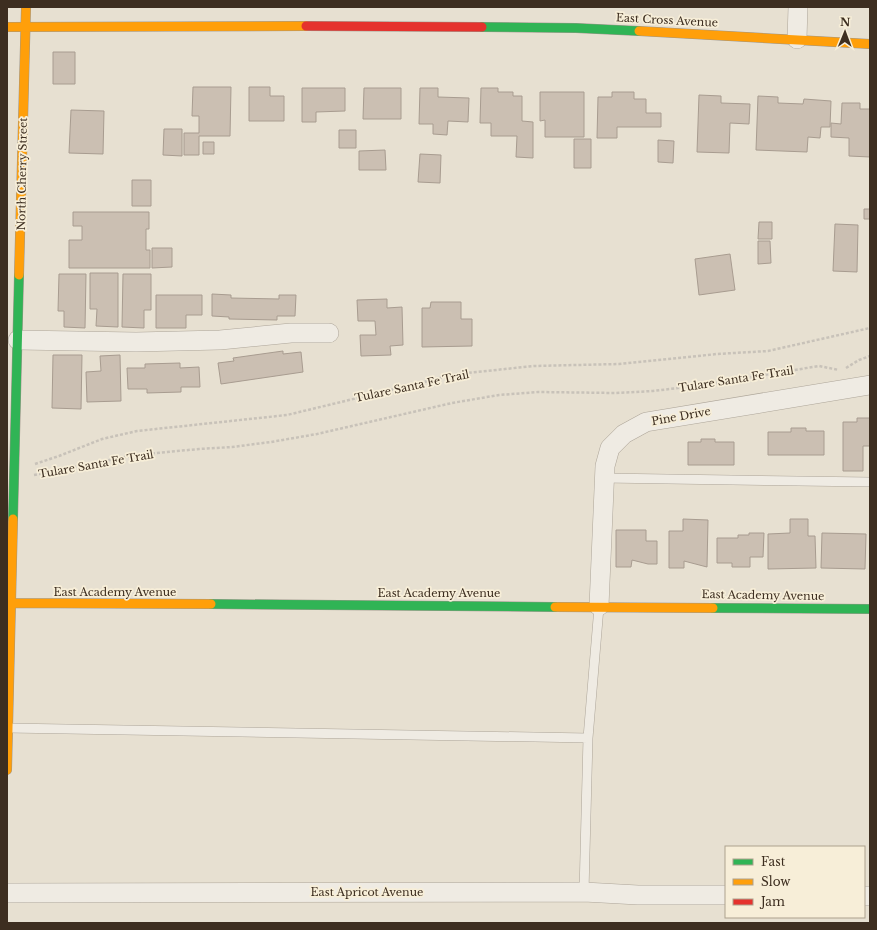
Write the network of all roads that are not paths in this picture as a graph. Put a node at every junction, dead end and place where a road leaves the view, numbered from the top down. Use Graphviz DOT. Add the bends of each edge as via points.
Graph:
graph roads {
  1 [pos="26,7"];
  2 [pos="798,7"];
  3 [pos="25,26"];
  4 [pos="7,27"];
  5 [pos="797,39"];
  6 [pos="870,44"];
  7 [pos="7,306"];
  8 [pos="18,307"];
  9 [pos="329,333"];
  10 [pos="18,340"];
  11 [pos="870,385"];
  12 [pos="11,409"];
  13 [pos="604,478"];
  14 [pos="870,482"];
  15 [pos="9,603"];
  16 [pos="599,606"];
  17 [pos="870,608"];
  18 [pos="8,728"];
  19 [pos="588,738"];
  20 [pos="7,770"];
  21 [pos="584,892"];
  22 [pos="7,893"];
  23 [pos="725,895"];
  1 -- 3 [label="street, North Cherry Street"];
  2 -- 5 [label="street"];
  3 -- 4 [label="street, East Cross Avenue"];
  3 -- 5 [label="street, East Cross Avenue" via="576,28"];
  3 -- 8 [label="street, North Cherry Street"];
  5 -- 6 [label="street, East Cross Avenue"];
  7 -- 8 [label="lane"];
  8 -- 10 [label="street, North Cherry Street"];
  9 -- 10 [label="street" via="136,342"];
  10 -- 12 [label="street, North Cherry Street"];
  11 -- 13 [label="street, Pine Drive" via="646,422 624,434 610,448"];
  12 -- 15 [label="street, North Cherry Street" via="14,468"];
  13 -- 14 [label="lane"];
  13 -- 16 [label="street, Pine Drive"];
  15 -- 16 [label="street, East Academy Avenue"];
  15 -- 18 [label="street, North Cherry Street"];
  16 -- 17 [label="street, East Academy Avenue"];
  16 -- 19 [label="lane"];
  18 -- 19 [label="lane"];
  18 -- 20 [label="street, North Cherry Street"];
  19 -- 21 [label="lane"];
  21 -- 22 [label="street, East Apricot Avenue"];
  21 -- 23 [label="street, East Apricot Avenue"];
}
